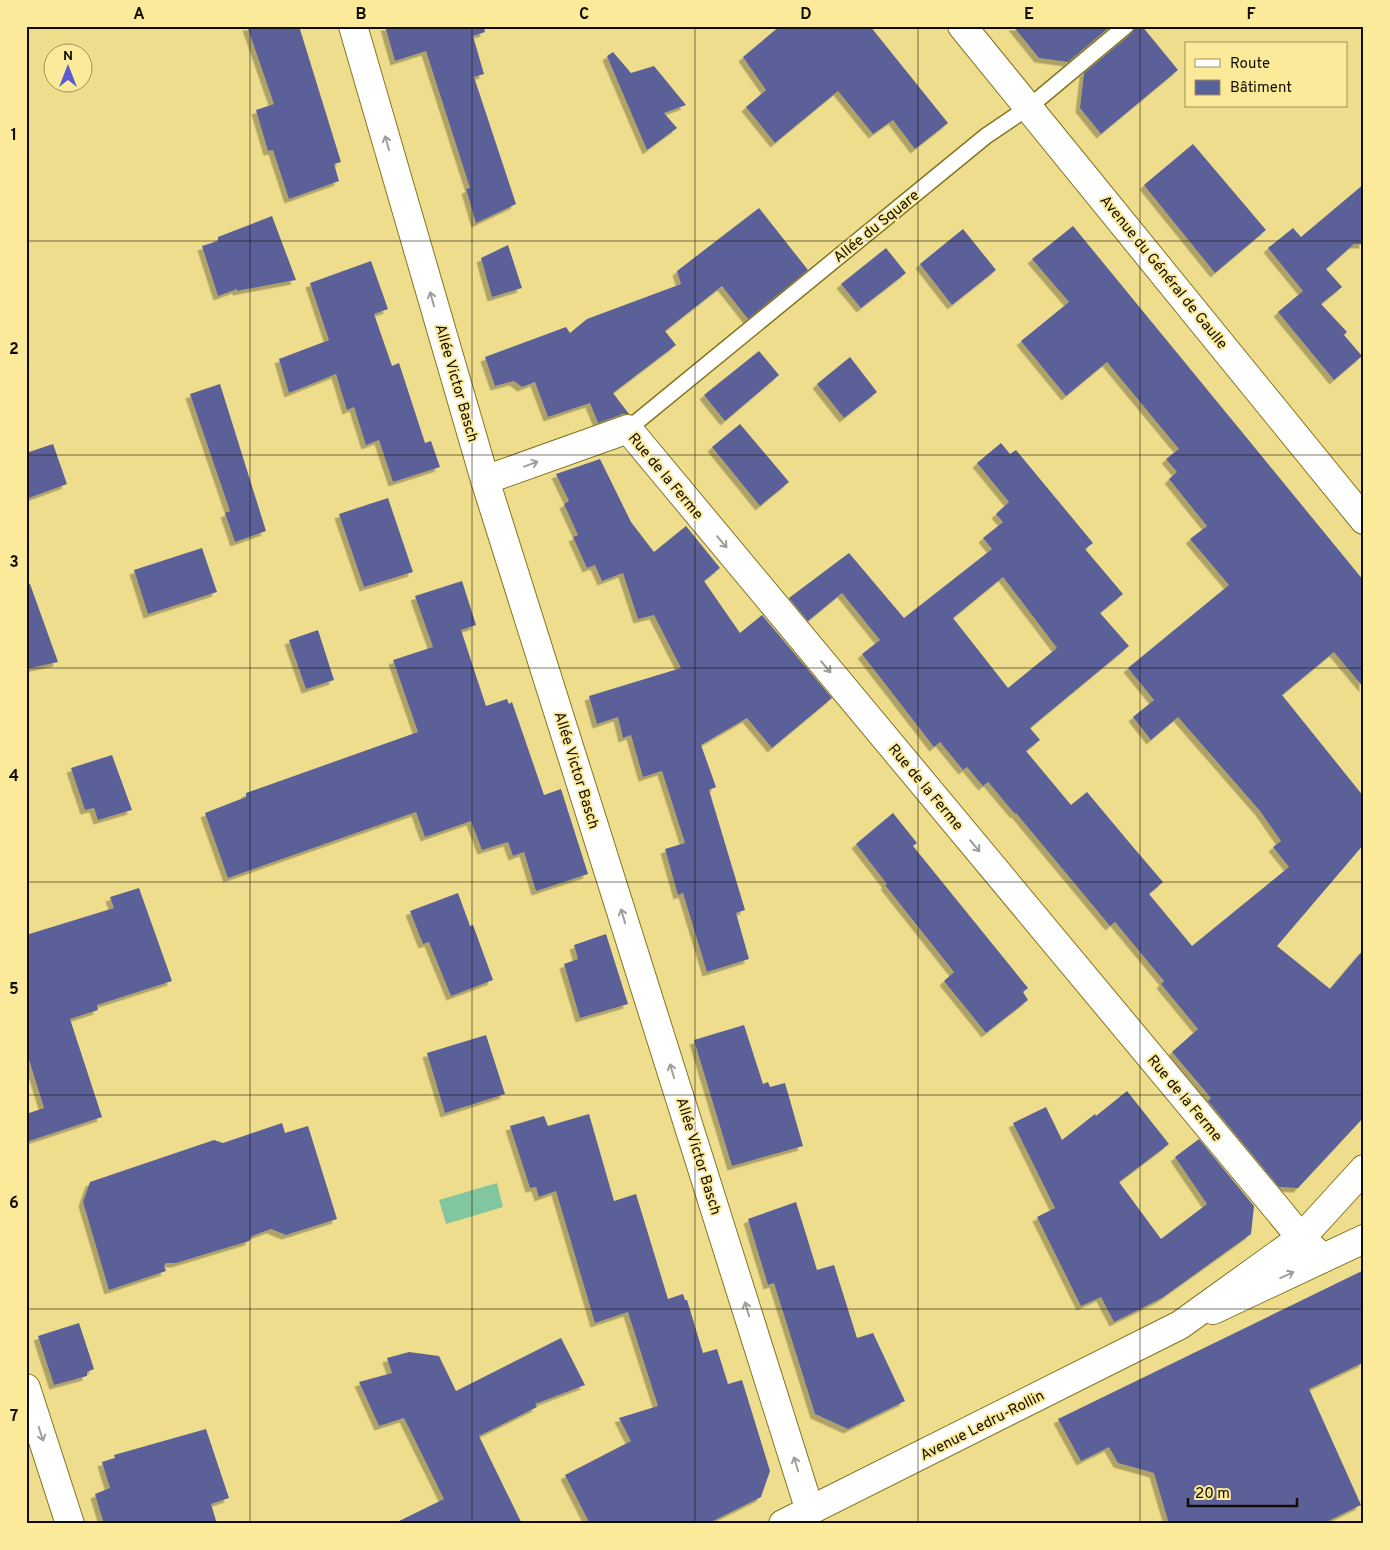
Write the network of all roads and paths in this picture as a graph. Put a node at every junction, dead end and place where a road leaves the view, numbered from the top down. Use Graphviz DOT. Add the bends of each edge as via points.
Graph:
graph roads {
  1 [pos="353,26"];
  2 [pos="962,26"];
  3 [pos="1126,26"];
  4 [pos="1029,106"];
  5 [pos="628,429"];
  6 [pos="485,480"];
  7 [pos="1364,520"];
  8 [pos="1364,1169"];
  9 [pos="1301,1238"];
  10 [pos="1364,1239"];
  11 [pos="1323,1258"];
  12 [pos="1180,1325"];
  13 [pos="26,1388"];
  14 [pos="810,1511"];
  15 [pos="70,1524"];
  16 [pos="783,1524"];
  6 -- 1 [label="street, Allée Victor Basch, one-way"];
  2 -- 4 [label="street, Avenue du Général de Gaulle"];
  3 -- 4 [label="lane, Allée du Square"];
  4 -- 5 [label="lane, Allée du Square" via="986,136"];
  4 -- 7 [label="street, Avenue du Général de Gaulle"];
  6 -- 5 [label="street, Rue de la Ferme, one-way"];
  5 -- 9 [label="street, Rue de la Ferme, one-way"];
  14 -- 6 [label="street, Allée Victor Basch, one-way"];
  8 -- 9 [label="street, Avenue Ledru-Rollin"];
  9 -- 11 [label="street, Rue de la Ferme"];
  9 -- 12 [label="street, Avenue Ledru-Rollin"];
  10 -- 11 [label="street, Avenue Ledru-Rollin"];
  12 -- 11 [label="street, Avenue Ledru-Rollin, one-way"];
  12 -- 14 [label="street, Avenue Ledru-Rollin"];
  13 -- 15 [label="street, one-way"];
  14 -- 16 [label="street, Avenue Ledru-Rollin"];
}
